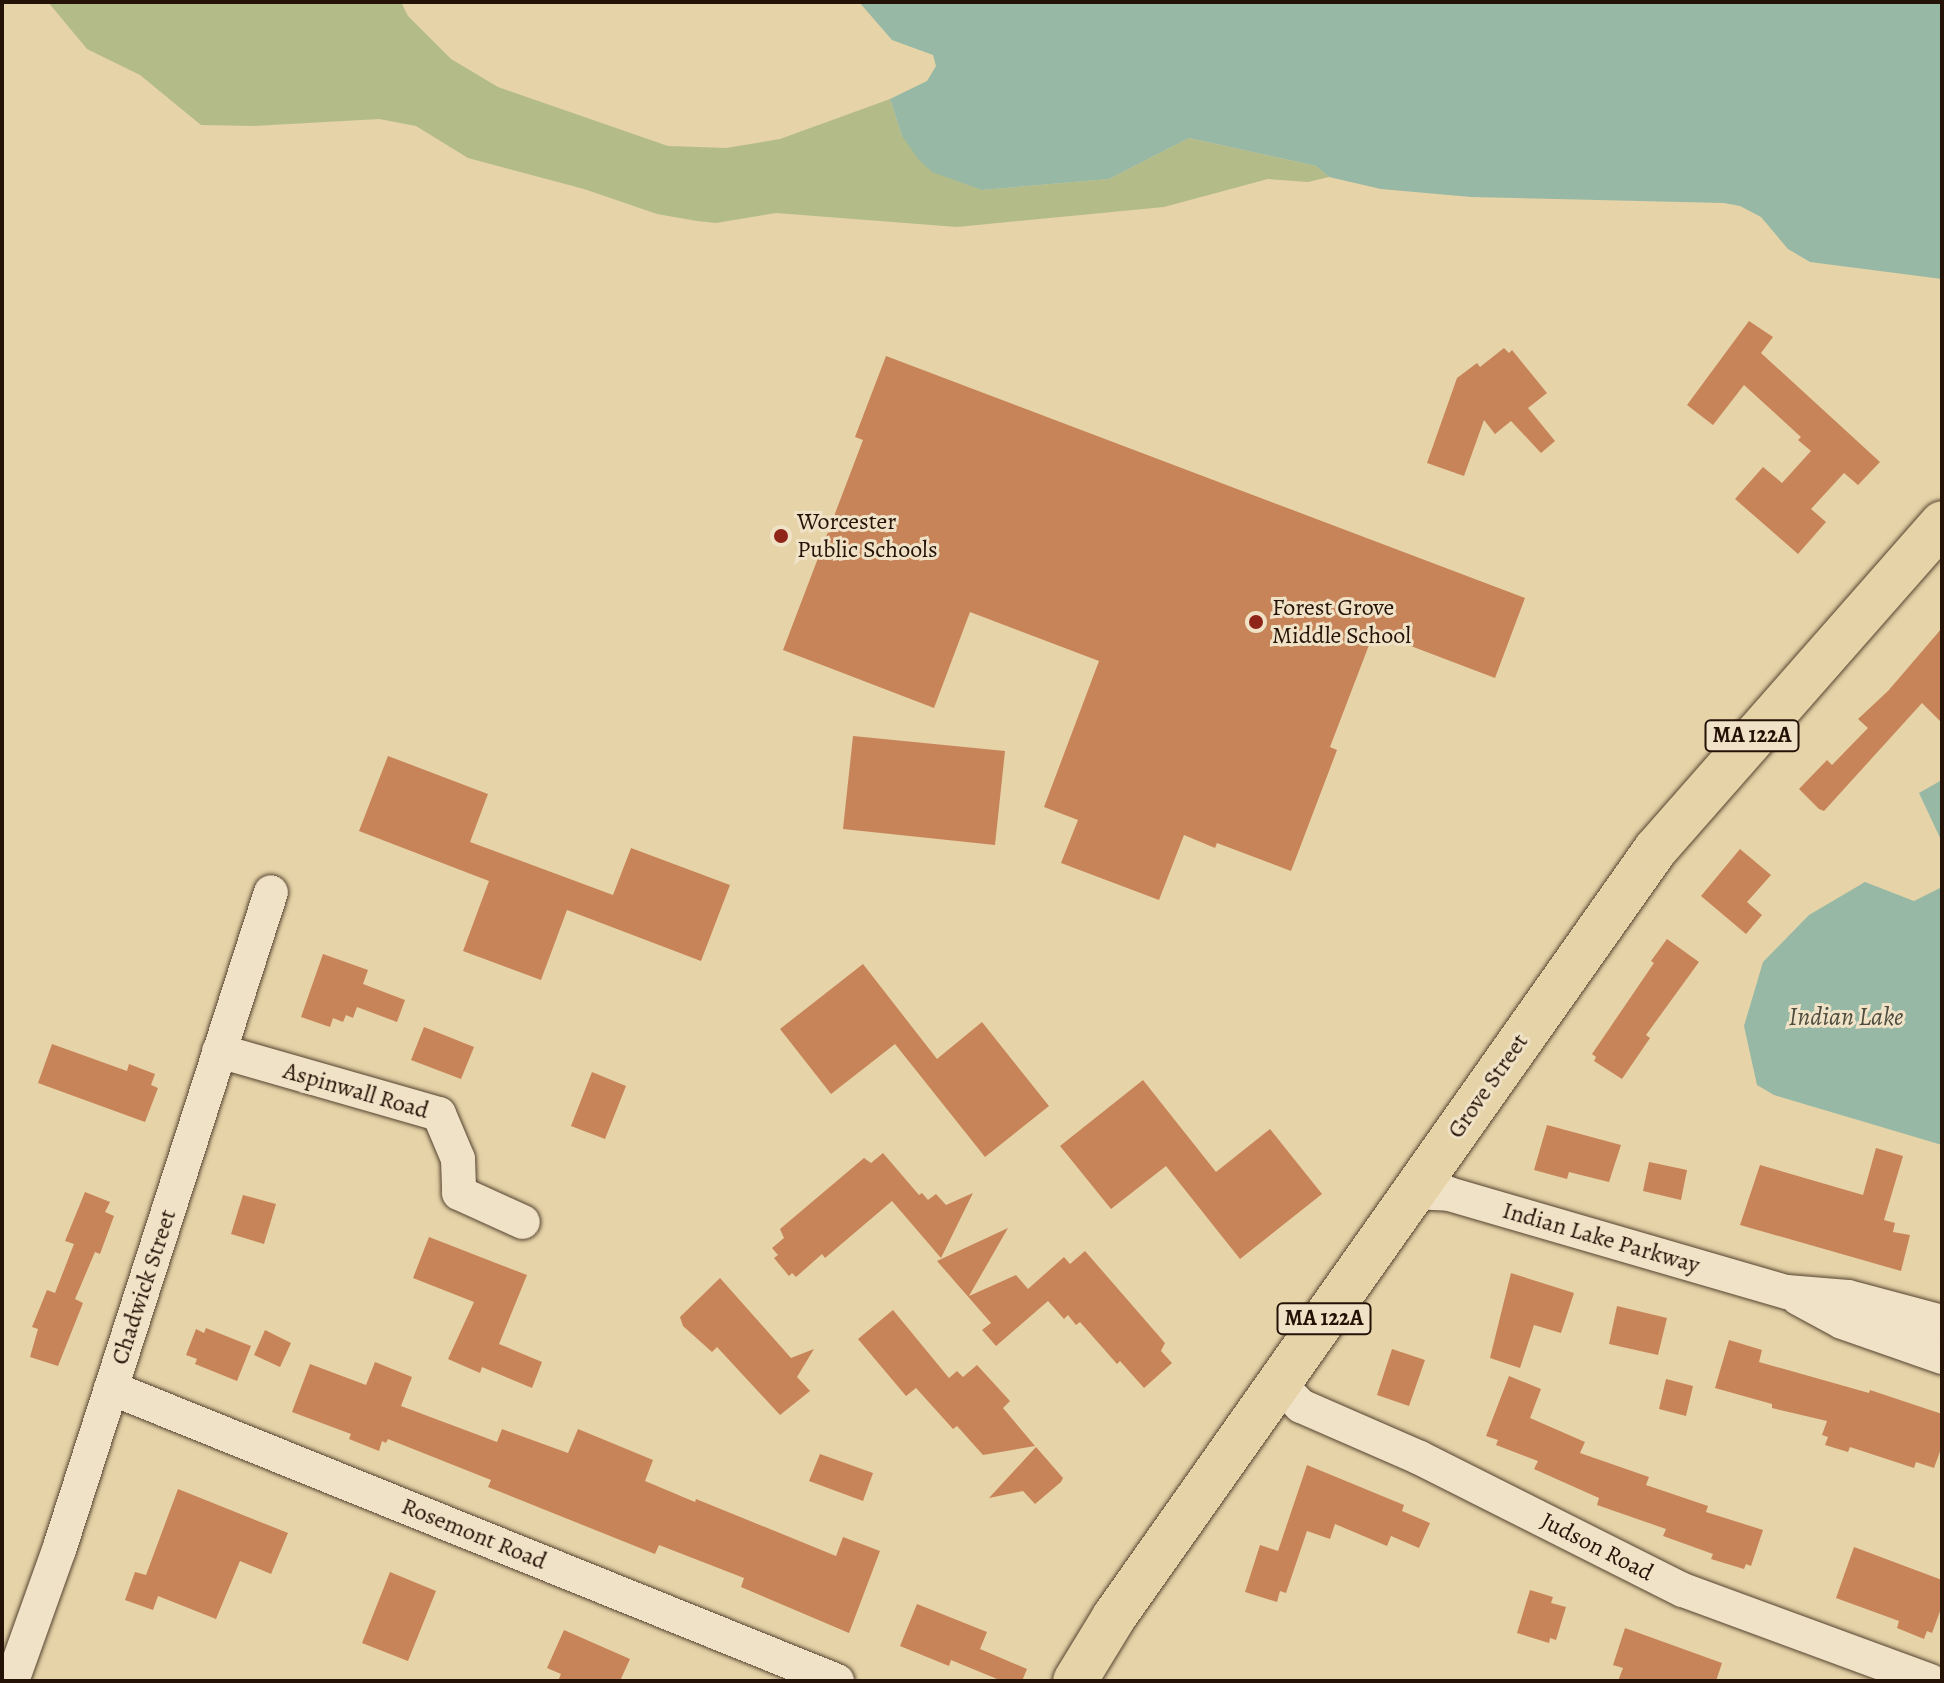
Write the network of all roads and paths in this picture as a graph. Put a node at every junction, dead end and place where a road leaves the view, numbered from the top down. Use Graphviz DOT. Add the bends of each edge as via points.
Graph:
graph roads {
  1 [pos="1942,523"];
  2 [pos="271,892"];
  3 [pos="219,1051"];
  4 [pos="1414,1192"];
  5 [pos="523,1222"];
  6 [pos="1787,1292"];
  7 [pos="1942,1322"];
  8 [pos="1942,1357"];
  9 [pos="1279,1384"];
  10 [pos="111,1388"];
  11 [pos="12,1681"];
  12 [pos="837,1681"];
  13 [pos="1075,1681"];
  14 [pos="1930,1681"];
  1 -- 4 [label="main road, Grove Street / MA 122A" via="1655,850"];
  2 -- 3 [label="street, Chadwick Street"];
  3 -- 5 [label="street, Aspinwall Road" via="439,1114 458,1159 459,1193"];
  3 -- 10 [label="street, Chadwick Street"];
  4 -- 6 [label="street, Indian Lake Parkway" via="1449,1194"];
  4 -- 9 [label="main road, Grove Street / MA 122A"];
  6 -- 7 [label="street, Indian Lake Parkway" via="1848,1297"];
  6 -- 8 [label="street, Indian Lake Parkway" via="1842,1322"];
  9 -- 13 [label="main road, Grove Street / MA 122A" via="1114,1617"];
  9 -- 14 [label="street, Judson Road" via="1301,1406 1420,1458 1683,1590"];
  10 -- 11 [label="street, Chadwick Street"];
  10 -- 12 [label="street, Rosemont Road"];
}
